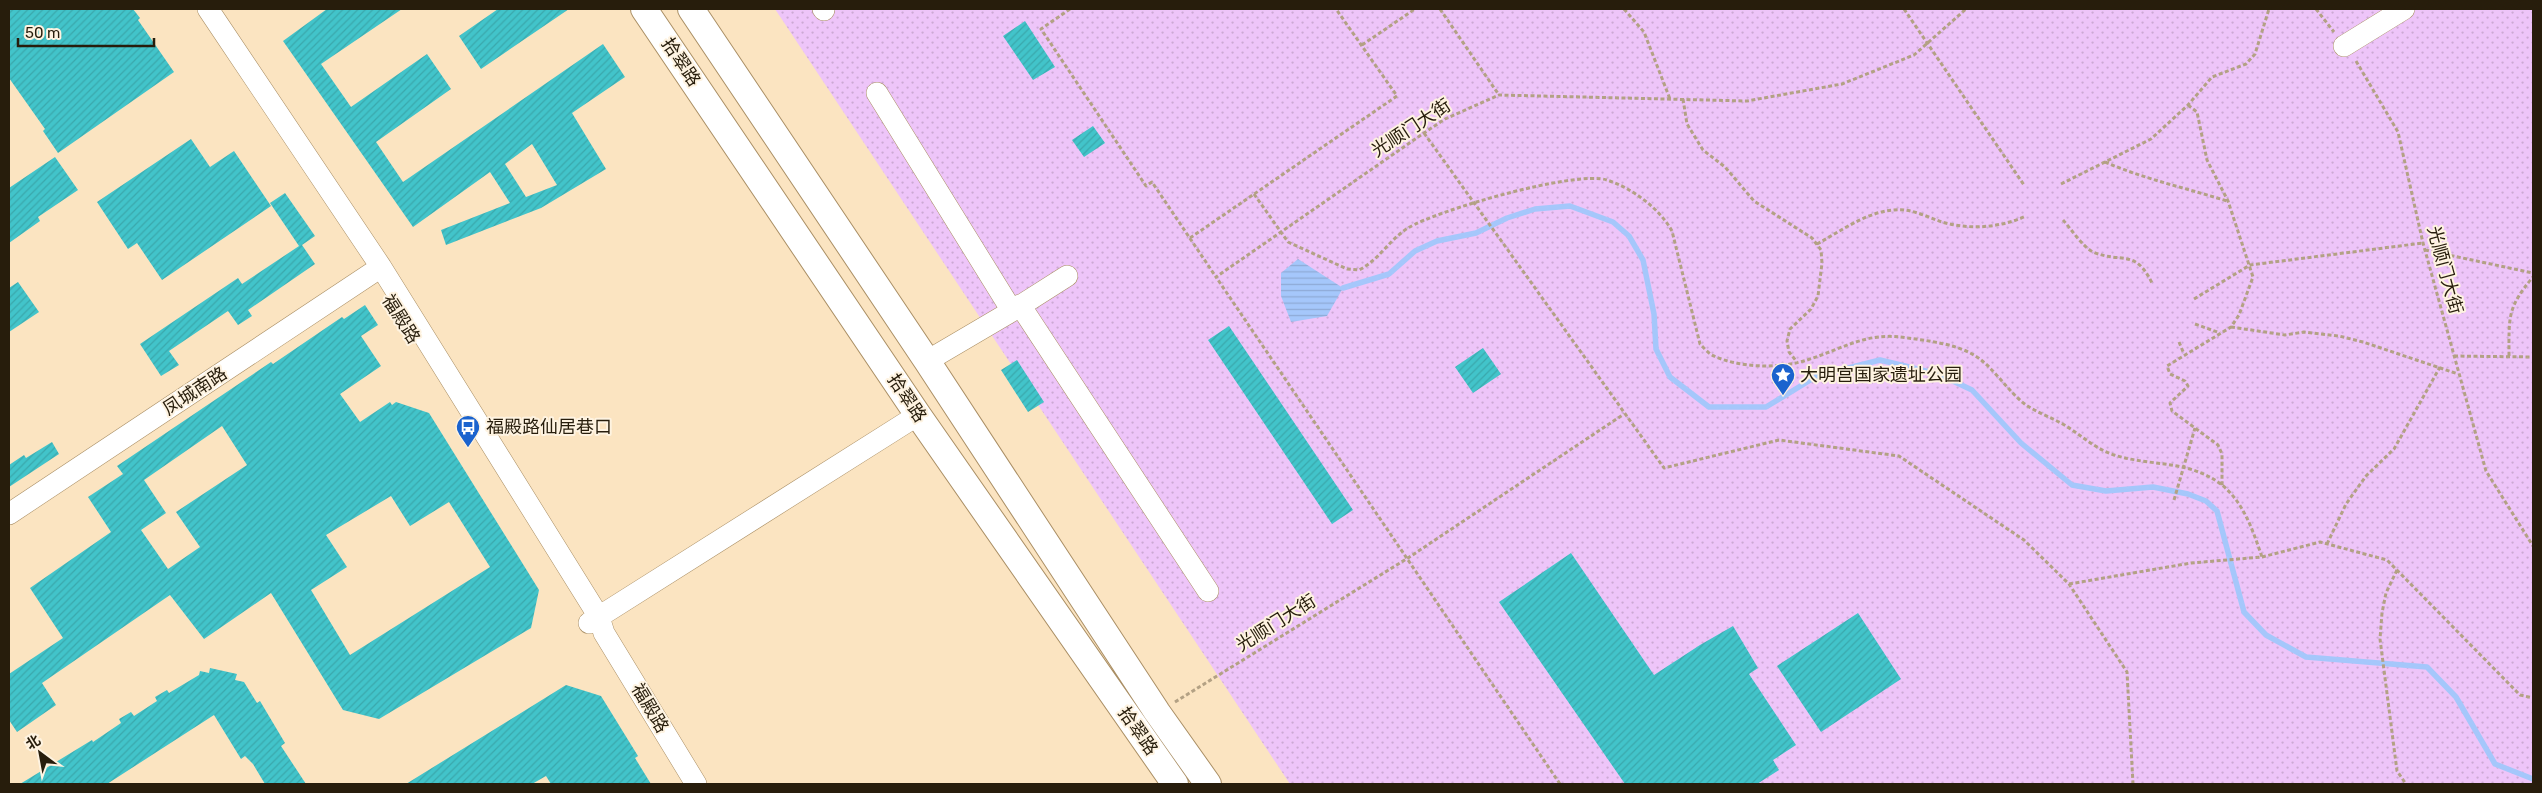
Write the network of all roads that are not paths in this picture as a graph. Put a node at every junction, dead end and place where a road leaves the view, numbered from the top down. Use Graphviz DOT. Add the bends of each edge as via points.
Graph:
graph roads {
  1 [pos="191,9"];
  2 [pos="208,9"];
  3 [pos="644,9"];
  4 [pos="691,9"];
  5 [pos="2404,9"];
  6 [pos="2344,46"];
  7 [pos="877,93"];
  8 [pos="377,270"];
  9 [pos="1067,276"];
  10 [pos="1016,308"];
  11 [pos="926,360"];
  12 [pos="918,415"];
  13 [pos="9,514"];
  14 [pos="1208,591"];
  15 [pos="597,624"];
  16 [pos="696,784"];
  17 [pos="1175,784"];
  18 [pos="1208,784"];
  1 -- 8 [label="street, 福殿路"];
  2 -- 8 [label="street, 福殿路"];
  3 -- 12 [label="main road, 拾翠路"];
  4 -- 11 [label="main road, 拾翠路"];
  5 -- 6 [label="street"];
  7 -- 10 [label="street"];
  8 -- 13 [label="street, 凤城南路"];
  8 -- 15 [label="street, 福殿路"];
  9 -- 10 [label="street"];
  10 -- 11 [label="street"];
  10 -- 14 [label="street"];
  11 -- 18 [label="main road, 拾翠路" via="1157,712"];
  12 -- 15 [label="street"];
  12 -- 17 [label="main road, 拾翠路"];
  15 -- 16 [label="street, 福殿路"];
}
